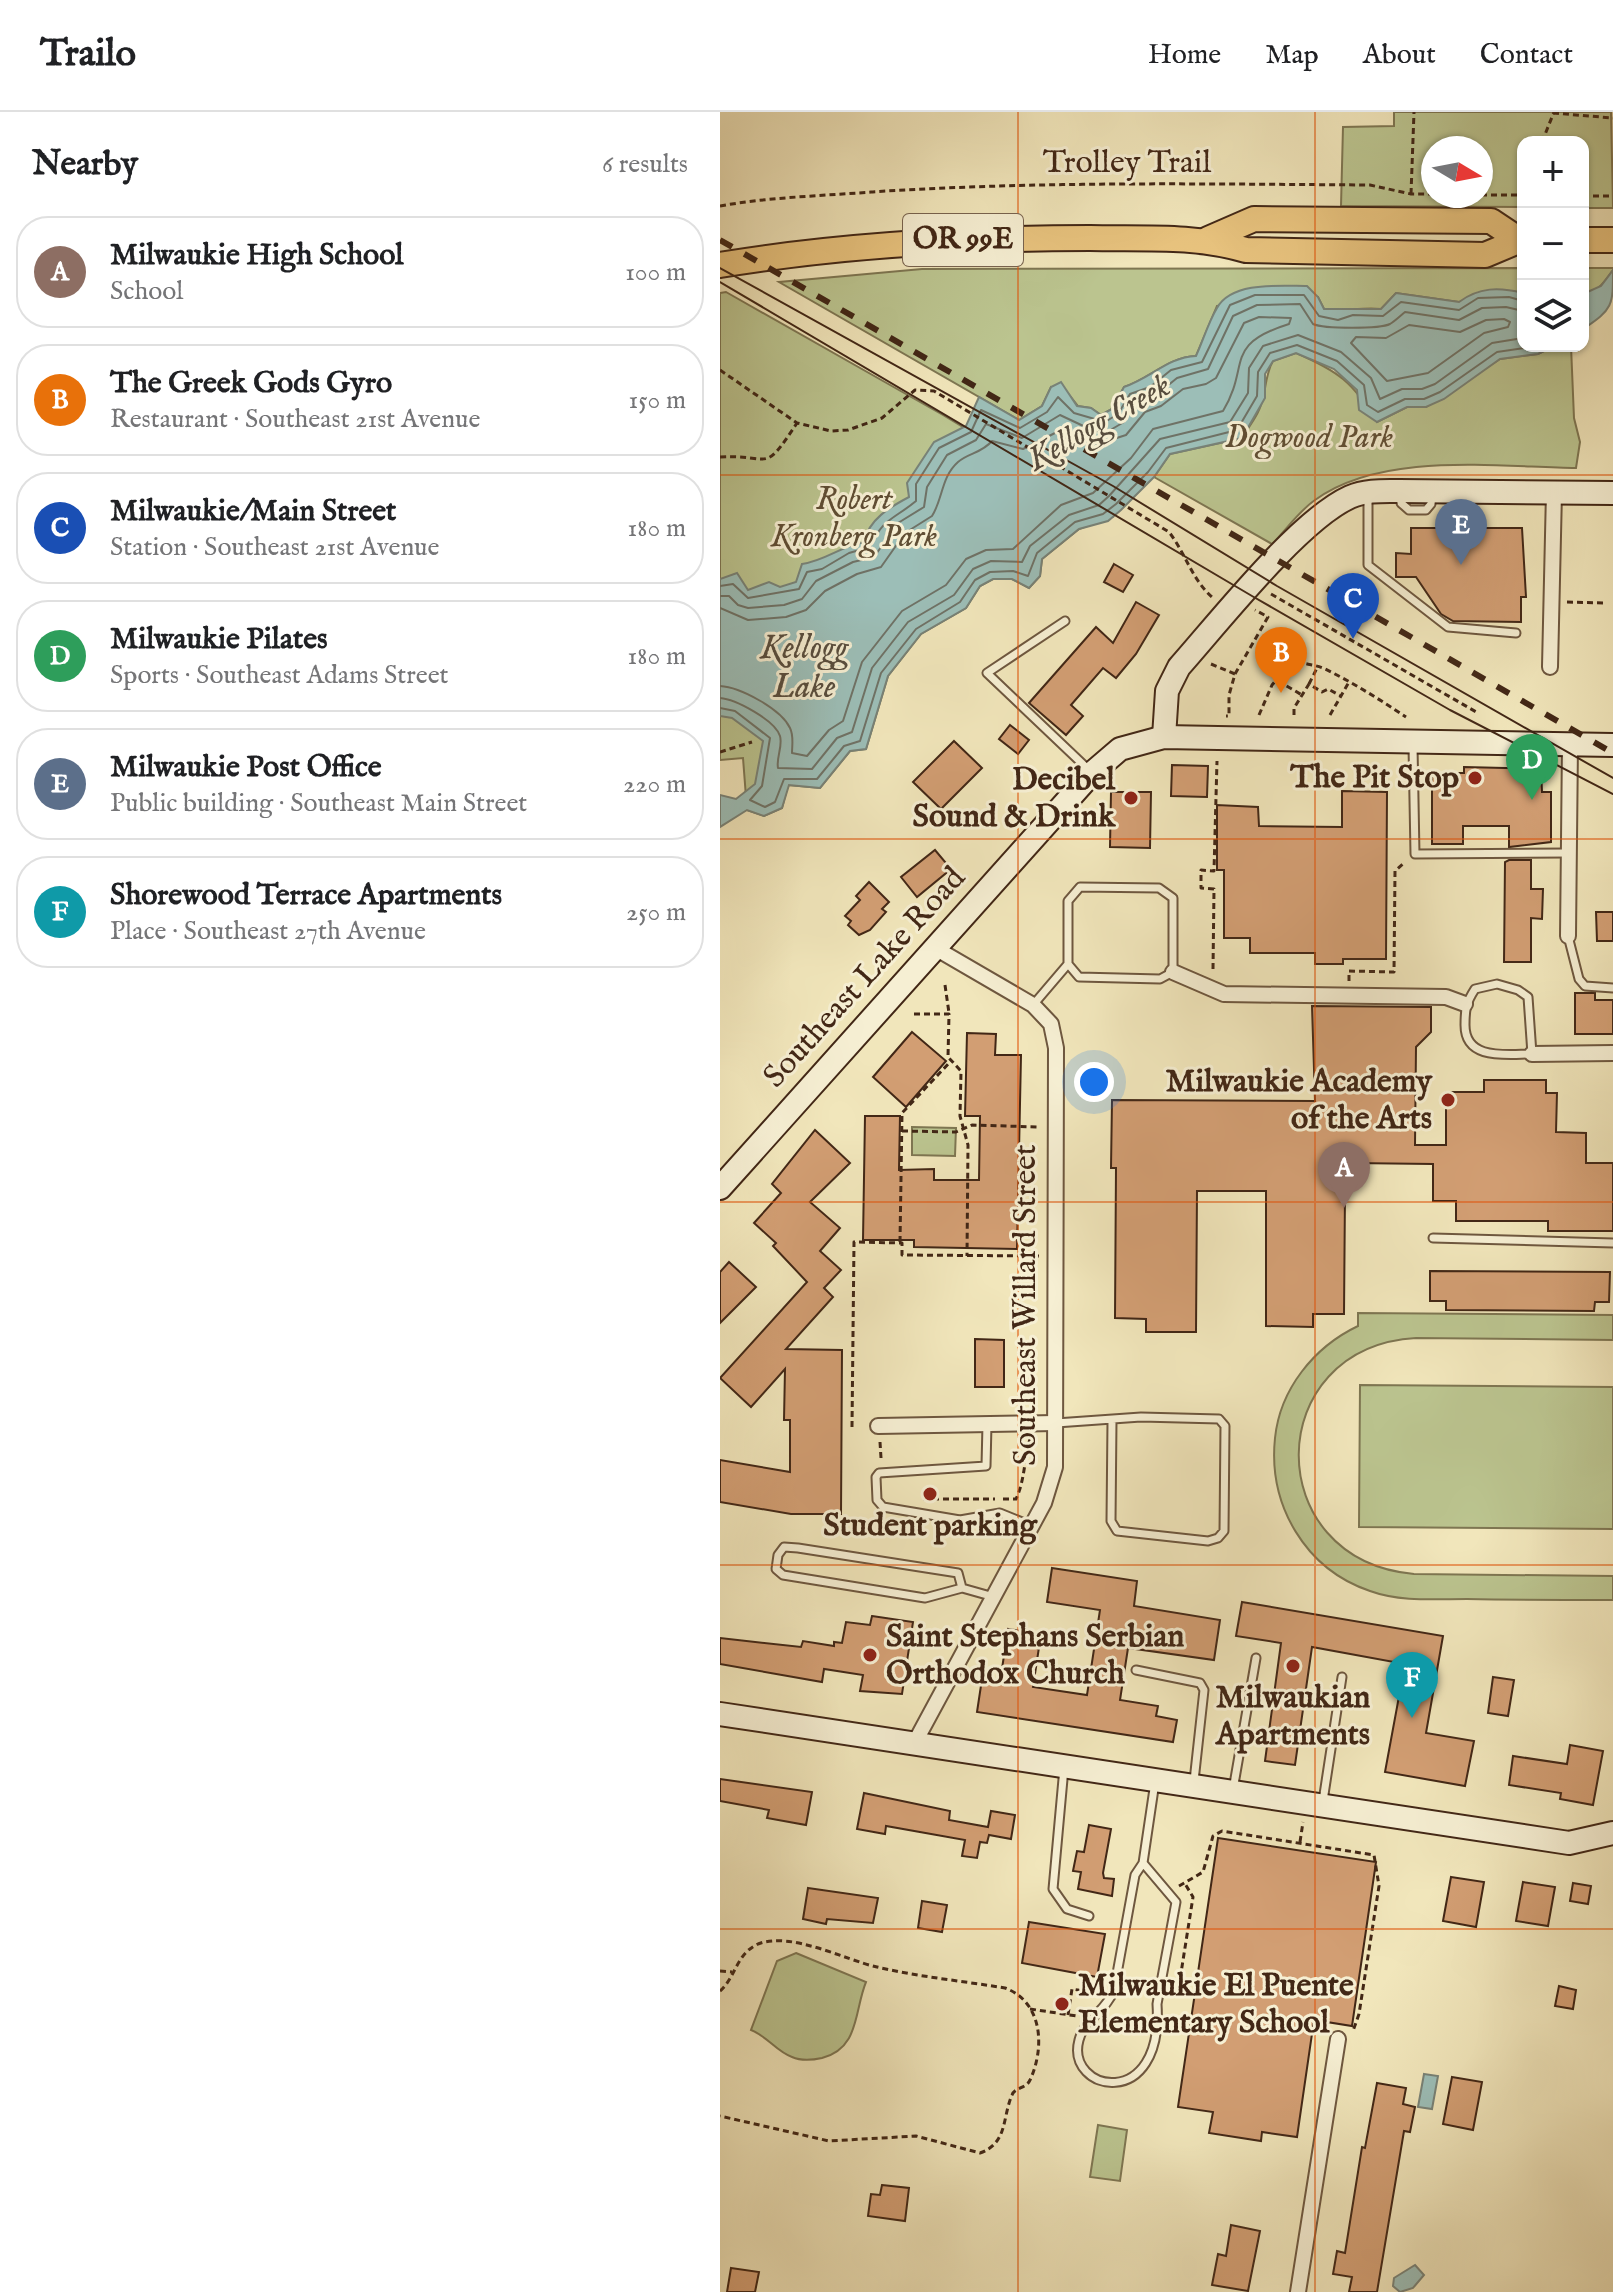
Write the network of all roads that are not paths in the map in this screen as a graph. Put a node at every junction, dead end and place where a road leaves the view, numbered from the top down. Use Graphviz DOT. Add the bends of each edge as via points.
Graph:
graph roads {
  1 [pos="1464,221"];
  2 [pos="1517,237"];
  3 [pos="1208,239"];
  4 [pos="1517,240"];
  5 [pos="1589,240"];
  6 [pos="1613,240"];
  7 [pos="1387,253"];
  8 [pos="720,265"];
  9 [pos="1369,492"];
  10 [pos="1554,492"];
  11 [pos="1613,493"];
  12 [pos="1065,621"];
  13 [pos="1516,633"];
  14 [pos="1550,667"];
  15 [pos="1164,737"];
  16 [pos="1413,743"];
  17 [pos="1570,744"];
  18 [pos="1613,745"];
  19 [pos="1092,773"];
  20 [pos="1568,853"];
  21 [pos="1568,936"];
  22 [pos="935,948"];
  23 [pos="1068,964"];
  24 [pos="1173,972"];
  25 [pos="1613,988"];
  26 [pos="1465,1004"];
  27 [pos="1033,1005"];
  28 [pos="1613,1053"];
  29 [pos="1532,1054"];
  30 [pos="720,1188"];
  31 [pos="1433,1238"];
  32 [pos="1613,1243"];
  33 [pos="1112,1421"];
  34 [pos="1054,1423"];
  35 [pos="987,1424"];
  36 [pos="878,1426"];
  37 [pos="1032,1526"];
  38 [pos="962,1588"];
  39 [pos="994,1597"];
  40 [pos="1256,1658"];
  41 [pos="1136,1670"];
  42 [pos="1342,1677"];
  43 [pos="720,1714"];
  44 [pos="914,1744"];
  45 [pos="1064,1766"];
  46 [pos="1155,1780"];
  47 [pos="1194,1786"];
  48 [pos="1233,1792"];
  49 [pos="1323,1805"];
  50 [pos="1613,1833"];
  51 [pos="1143,1863"];
  52 [pos="1089,1916"];
  53 [pos="1338,2039"];
  54 [pos="1298,2292"];
  1 -- 2 [label="main road, OR 99E" via="1491,221"];
  1 -- 3 [label="main road, OR 99E" via="1254,219"];
  1 -- 7 [label="main road" via="1449,240 1407,238"];
  3 -- 7 [label="main road, OR 99E" via="1246,250"];
  3 -- 8 [label="main road, OR 99E" via="927,242"];
  4 -- 7 [label="main road, OR 99E" via="1485,255"];
  5 -- 6 [label="main road"];
  9 -- 10 [label="street"];
  9 -- 13 [label="lane" via="1368,565 1448,627"];
  9 -- 15 [label="street" via="1334,507 1256,580 1179,667 1167,691"];
  10 -- 11 [label="street"];
  10 -- 14 [label="street"];
  12 -- 19 [label="lane" via="987,673"];
  15 -- 16 [label="street, Southeast Lake Road"];
  15 -- 19 [label="street, Southeast Lake Road" via="1120,749"];
  16 -- 17 [label="street, Southeast Lake Road"];
  16 -- 20 [label="lane" via="1415,854"];
  17 -- 18 [label="street, Southeast Lake Road"];
  17 -- 20 [label="street"];
  19 -- 22 [label="street, Southeast Lake Road"];
  20 -- 21 [label="street"];
  21 -- 25 [label="lane" via="1585,986"];
  22 -- 27 [label="street"];
  22 -- 30 [label="street, Southeast Lake Road"];
  23 -- 24 [label="lane" via="1079,977 1160,979"];
  23 -- 24 [label="lane" via="1068,901 1080,887 1159,888 1173,898"];
  23 -- 27 [label="lane"];
  24 -- 26 [label="street" via="1224,994 1446,997"];
  26 -- 29 [label="lane" via="1465,1034 1475,1048 1491,1054"];
  26 -- 29 [label="lane" via="1475,989 1497,984 1528,997"];
  27 -- 34 [label="street, Southeast Willard Street" via="1051,1024 1056,1048"];
  28 -- 29 [label="street"];
  31 -- 32 [label="lane"];
  33 -- 33 [label="lane" via="1219,1419 1225,1426 1224,1531 1218,1538 1117,1531 1111,1521"];
  33 -- 34 [label="lane"];
  34 -- 35 [label="street"];
  34 -- 37 [label="street, Southeast Willard Street" via="1052,1484"];
  35 -- 36 [label="street"];
  35 -- 37 [label="lane" via="986,1466 881,1473 876,1492 883,1507 960,1520 1000,1513"];
  37 -- 39 [label="street, Southeast Willard Street"];
  38 -- 38 [label="lane" via="958,1573 798,1548 784,1547 776,1569 783,1575 925,1598"];
  38 -- 39 [label="lane"];
  39 -- 44 [label="street, Southeast Willard Street"];
  40 -- 48 [label="lane"];
  41 -- 47 [label="lane" via="1200,1683 1204,1690"];
  42 -- 49 [label="lane"];
  43 -- 44 [label="street"];
  44 -- 45 [label="street"];
  45 -- 46 [label="street"];
  45 -- 52 [label="lane" via="1053,1889 1067,1909"];
  46 -- 47 [label="street"];
  46 -- 51 [label="lane"];
  47 -- 48 [label="street"];
  48 -- 49 [label="street"];
  49 -- 50 [label="street" via="1569,1843"];
  51 -- 51 [label="lane" via="1176,1902 1146,2068 1135,2078 1112,2084 1090,2076 1080,2065 1079,2036 1110,2002 1135,1875"];
  53 -- 54 [label="street"];
}
